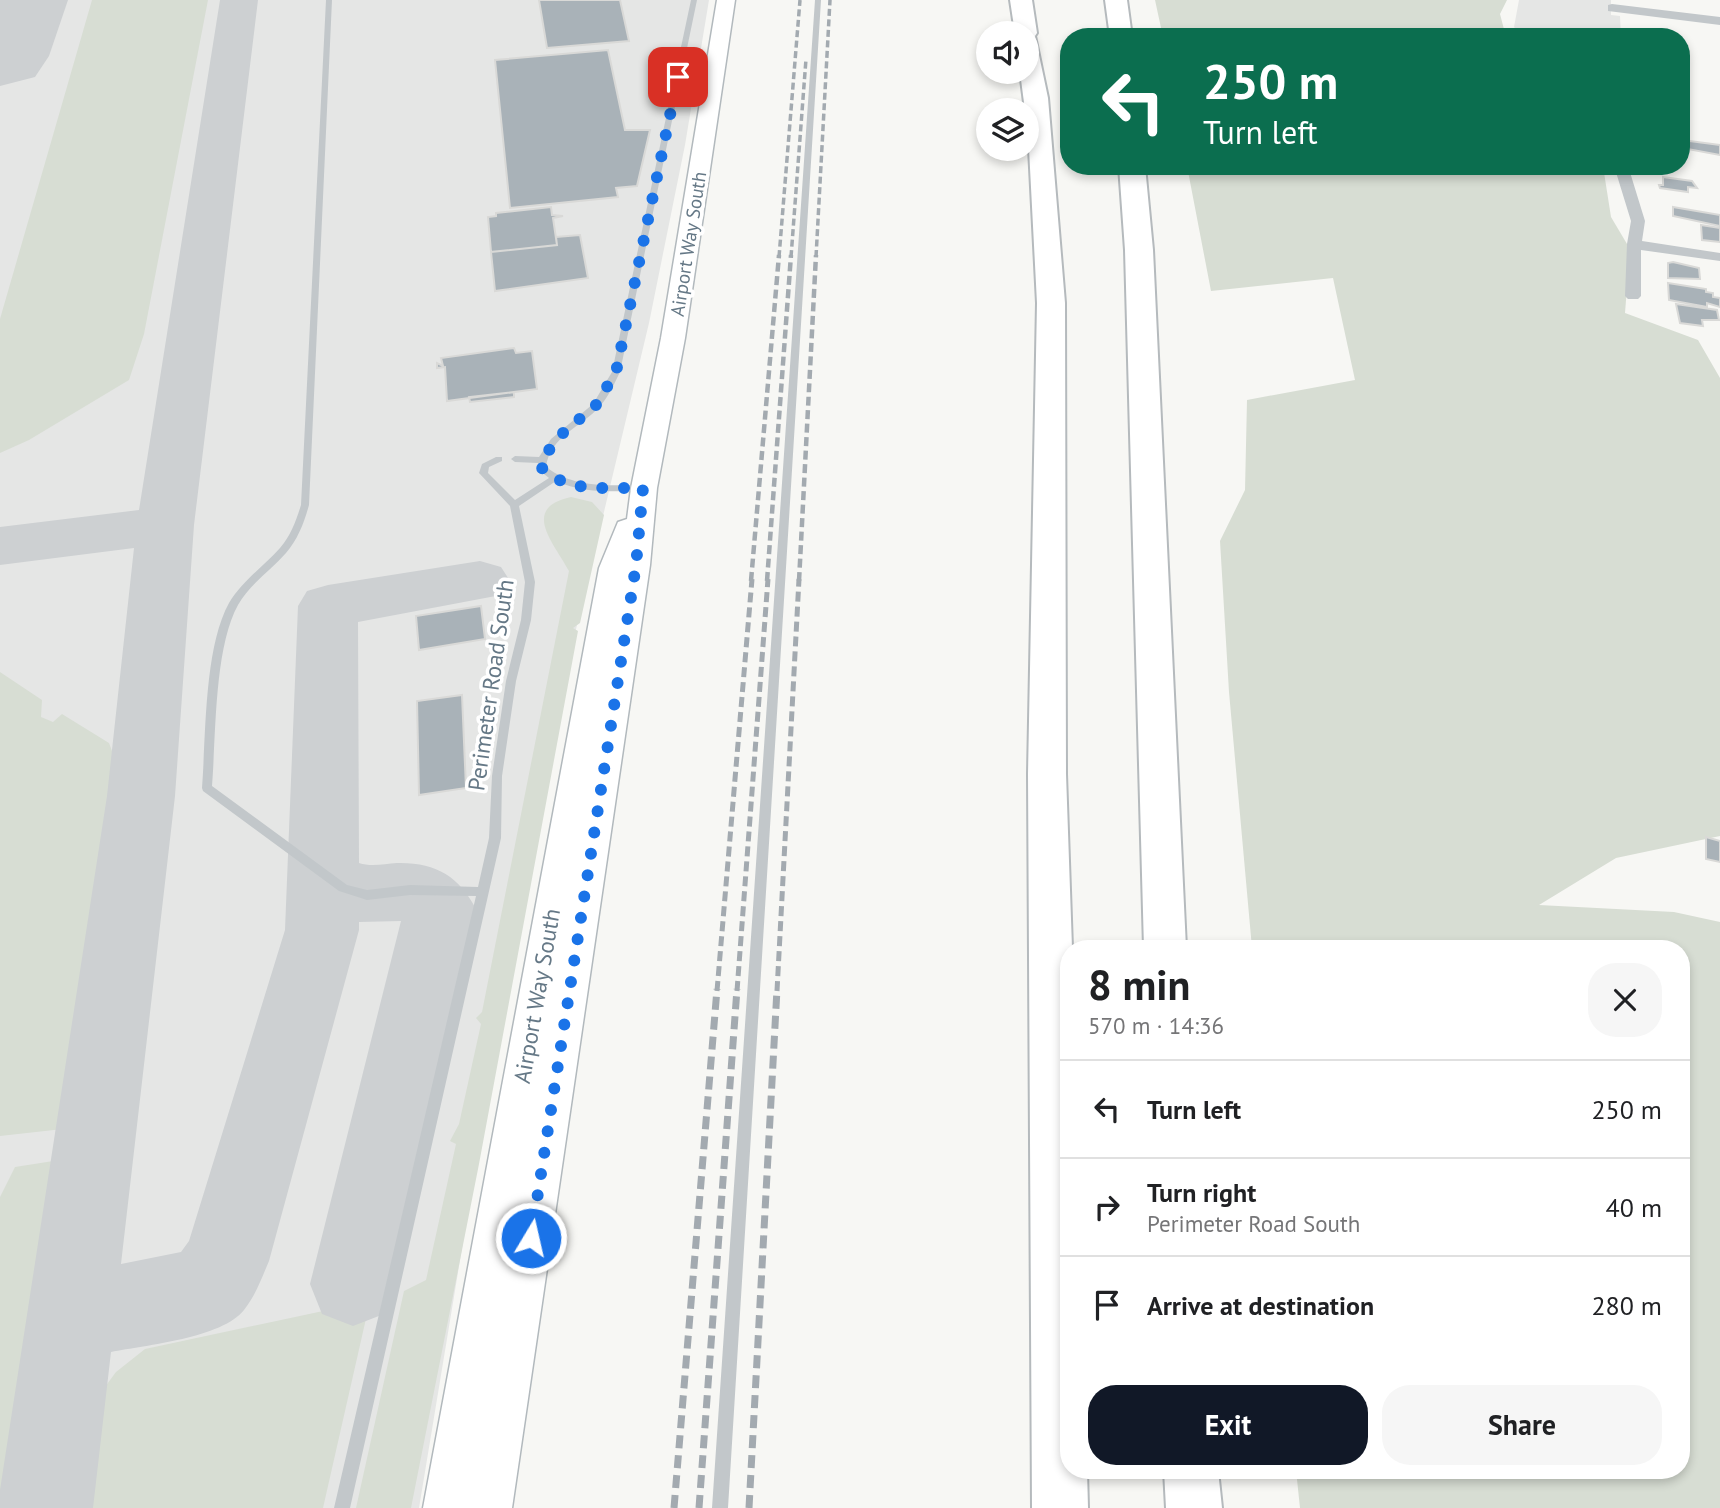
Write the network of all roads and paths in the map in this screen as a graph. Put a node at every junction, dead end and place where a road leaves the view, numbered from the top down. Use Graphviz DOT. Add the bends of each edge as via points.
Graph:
graph roads {
  1 [pos="329,0"];
  2 [pos="694,0"];
  3 [pos="726,0"];
  4 [pos="818,0"];
  5 [pos="1021,0"];
  6 [pos="1116,0"];
  7 [pos="1612,8"];
  8 [pos="1024,21"];
  9 [pos="1720,21"];
  10 [pos="1120,28"];
  11 [pos="1035,84"];
  12 [pos="1133,175"];
  13 [pos="1624,175"];
  14 [pos="1634,244"];
  15 [pos="1720,257"];
  16 [pos="1633,296"];
  17 [pos="499,459"];
  18 [pos="515,459"];
  19 [pos="541,460"];
  20 [pos="553,479"];
  21 [pos="643,488"];
  22 [pos="513,505"];
  23 [pos="482,892"];
  24 [pos="1165,940"];
  25 [pos="1192,1479"];
  26 [pos="342,1508"];
  27 [pos="446,1508"];
  28 [pos="489,1508"];
  29 [pos="720,1508"];
  30 [pos="1060,1508"];
  31 [pos="1194,1508"];
  1 -- 23 [label="lane" via="304,505 300,528 283,554 234,603 222,631 207,788 343,888 367,895 410,890"];
  2 -- 19 [label="lane" via="616,372 596,405 562,434"];
  3 -- 21 [label="main road, Airport Way South" via="673,338"];
  4 -- 29 [label="lane"];
  5 -- 8 [label="highway"];
  6 -- 10 [label="highway"];
  7 -- 9 [label="street"];
  11 -- 30 [label="highway" via="1051,303 1047,774"];
  12 -- 24 [label="highway"];
  13 -- 14 [label="street" via="1638,222"];
  14 -- 15 [label="street"];
  14 -- 16 [label="street"];
  17 -- 22 [label="lane" via="485,466 483,473"];
  18 -- 19 [label="lane"];
  19 -- 20 [label="lane"];
  20 -- 21 [label="lane" via="575,486"];
  20 -- 22 [label="lane"];
  21 -- 27 [label="main road, Airport Way South" via="613,568"];
  21 -- 28 [label="main road, Airport Way South" via="636,565"];
  22 -- 23 [label="lane, Perimeter Road South" via="530,582 499,762 495,838"];
  23 -- 26 [label="lane, Perimeter Road South"];
  25 -- 31 [label="highway"];
}
